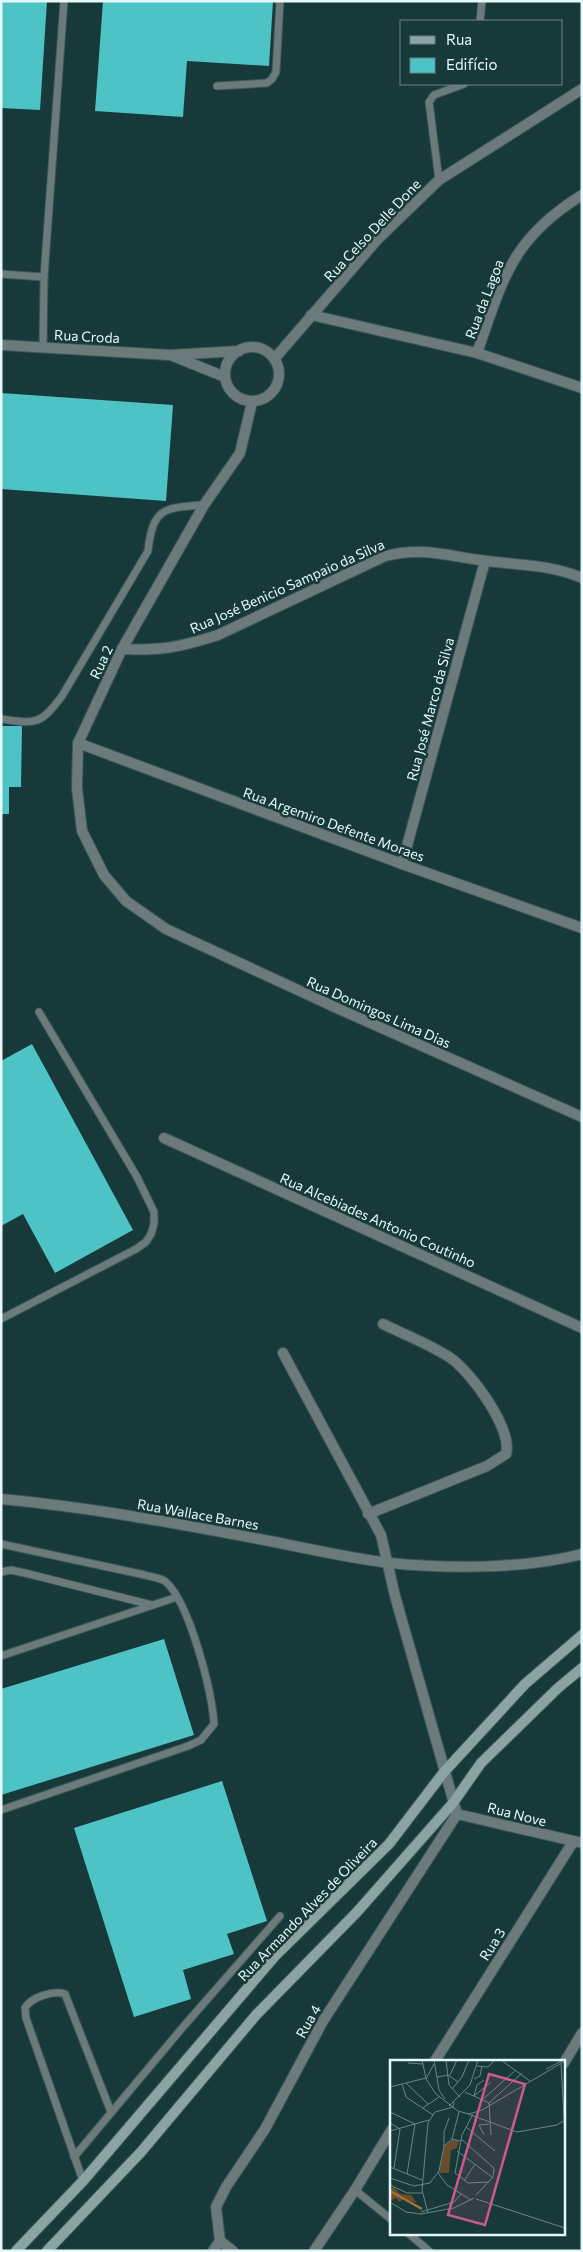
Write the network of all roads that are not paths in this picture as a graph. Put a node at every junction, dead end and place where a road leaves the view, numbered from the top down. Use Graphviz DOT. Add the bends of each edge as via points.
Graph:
graph roads {
  1 [pos="64,1"];
  2 [pos="280,1"];
  3 [pos="482,1"];
  4 [pos="480,20"];
  5 [pos="461,85"];
  6 [pos="217,86"];
  7 [pos="582,90"];
  8 [pos="439,180"];
  9 [pos="582,195"];
  10 [pos="1,274"];
  11 [pos="44,278"];
  12 [pos="312,315"];
  13 [pos="1,345"];
  14 [pos="43,347"];
  15 [pos="239,351"];
  16 [pos="478,353"];
  17 [pos="170,354"];
  18 [pos="274,358"];
  19 [pos="225,376"];
  20 [pos="582,388"];
  21 [pos="252,402"];
  22 [pos="204,505"];
  23 [pos="485,561"];
  24 [pos="582,578"];
  25 [pos="122,649"];
  26 [pos="1,719"];
  27 [pos="78,743"];
  28 [pos="402,864"];
  29 [pos="582,928"];
  30 [pos="166,929"];
  31 [pos="38,1012"];
  32 [pos="582,1116"];
  33 [pos="164,1138"];
  34 [pos="1,1319"];
  35 [pos="383,1324"];
  36 [pos="582,1328"];
  37 [pos="283,1353"];
  38 [pos="1,1499"];
  39 [pos="368,1514"];
  40 [pos="1,1544"];
  41 [pos="582,1554"];
  42 [pos="388,1563"];
  43 [pos="1,1572"];
  44 [pos="177,1597"];
  45 [pos="153,1605"];
  46 [pos="582,1635"];
  47 [pos="1,1656"];
  48 [pos="582,1668"];
  49 [pos="444,1772"];
  50 [pos="453,1803"];
  51 [pos="1,1810"];
  52 [pos="457,1814"];
  53 [pos="577,1843"];
  54 [pos="280,1916"];
  55 [pos="582,2033"];
  56 [pos="436,2060"];
  57 [pos="566,2060"];
  58 [pos="111,2112"];
  59 [pos="390,2132"];
  60 [pos="74,2157"];
  61 [pos="82,2181"];
  62 [pos="355,2190"];
  63 [pos="390,2218"];
  64 [pos="409,2234"];
  65 [pos="220,2241"];
  66 [pos="16,2251"];
  67 [pos="47,2251"];
  68 [pos="213,2251"];
  69 [pos="233,2251"];
  70 [pos="314,2251"];
  71 [pos="429,2251"];
  1 -- 11 [label="lane"];
  2 -- 6 [label="lane" via="276,72 272,79 267,83"];
  3 -- 4 [label="lane"];
  5 -- 8 [label="lane" via="434,95 429,102"];
  7 -- 8 [label="street, Rua Celso Delle Done"];
  8 -- 12 [label="street, Rua Celso Delle Done" via="378,240"];
  9 -- 16 [label="street, Rua da Lagoa" via="539,226 517,255 501,284"];
  10 -- 11 [label="lane"];
  11 -- 14 [label="lane"];
  12 -- 16 [label="street, Rua da Lagoa"];
  12 -- 18 [label="street, Rua Celso Delle Done"];
  13 -- 14 [label="street, Rua Croda"];
  14 -- 17 [label="street, Rua Croda"];
  15 -- 17 [label="street, Rua Croda"];
  15 -- 18 [label="street" via="258,348"];
  15 -- 19 [label="street" via="231,358"];
  16 -- 20 [label="street, Rua da Lagoa"];
  17 -- 19 [label="street, Rua Croda"];
  18 -- 21 [label="street" via="279,373 276,387 262,400"];
  19 -- 21 [label="street" via="234,394"];
  21 -- 22 [label="street, Rua 2" via="240,453"];
  22 -- 25 [label="street, Rua 2"];
  22 -- 26 [label="lane" via="166,509 155,519 150,530 148,551 47,716 28,723"];
  23 -- 24 [label="street, Rua José Benicio Sampaio da Silva" via="554,569"];
  23 -- 25 [label="street, Rua José Benicio Sampaio da Silva" via="436,552 385,556 218,635 191,644 155,650"];
  23 -- 28 [label="street, Rua José Marco da Silva"];
  25 -- 27 [label="street, Rua 2"];
  27 -- 28 [label="street, Rua Argemiro Defente Moraes"];
  27 -- 30 [label="street, Rua 2" via="77,788 82,831 104,875 126,902"];
  28 -- 29 [label="street, Rua Argemiro Defente Moraes"];
  30 -- 32 [label="street, Rua Domingos Lima Dias"];
  31 -- 34 [label="lane" via="138,1177 154,1212 154,1224 146,1242 136,1249"];
  33 -- 36 [label="street, Rua Alcebiades Antonio Coutinho"];
  35 -- 39 [label="street" via="450,1358 465,1372 494,1412 507,1439 506,1454 487,1466"];
  37 -- 39 [label="street"];
  38 -- 42 [label="street, Rua Wallace Barnes" via="144,1518"];
  39 -- 42 [label="street" via="381,1536"];
  40 -- 44 [label="lane" via="166,1581"];
  41 -- 42 [label="street, Rua Wallace Barnes" via="495,1565"];
  42 -- 49 [label="street"];
  43 -- 45 [label="lane" via="11,1570"];
  44 -- 45 [label="lane"];
  44 -- 51 [label="lane" via="213,1704 214,1724 201,1740"];
  45 -- 47 [label="lane"];
  46 -- 49 [label="main road, Rua Armando Alves de Oliveira" via="525,1684"];
  48 -- 50 [label="main road" via="481,1763"];
  49 -- 50 [label="street"];
  49 -- 61 [label="main road, Rua Armando Alves de Oliveira" via="389,1844 276,1956"];
  50 -- 52 [label="street"];
  50 -- 67 [label="main road" via="358,1912 256,2015 141,2152"];
  52 -- 53 [label="street, Rua Nove"];
  52 -- 65 [label="street, Rua 4" via="323,2021 265,2130 226,2187 216,2207"];
  53 -- 56 [label="street, Rua 3"];
  54 -- 58 [label="lane"];
  55 -- 57 [label="street"];
  58 -- 60 [label="lane"];
  58 -- 60 [label="lane" via="65,1994 52,1993 30,2002 26,2018"];
  59 -- 62 [label="street"];
  60 -- 61 [label="lane"];
  61 -- 66 [label="main road, Rua Armando Alves de Oliveira"];
  62 -- 63 [label="lane"];
  62 -- 70 [label="street"];
  64 -- 71 [label="lane"];
  65 -- 68 [label="street"];
  65 -- 69 [label="street"];
}
